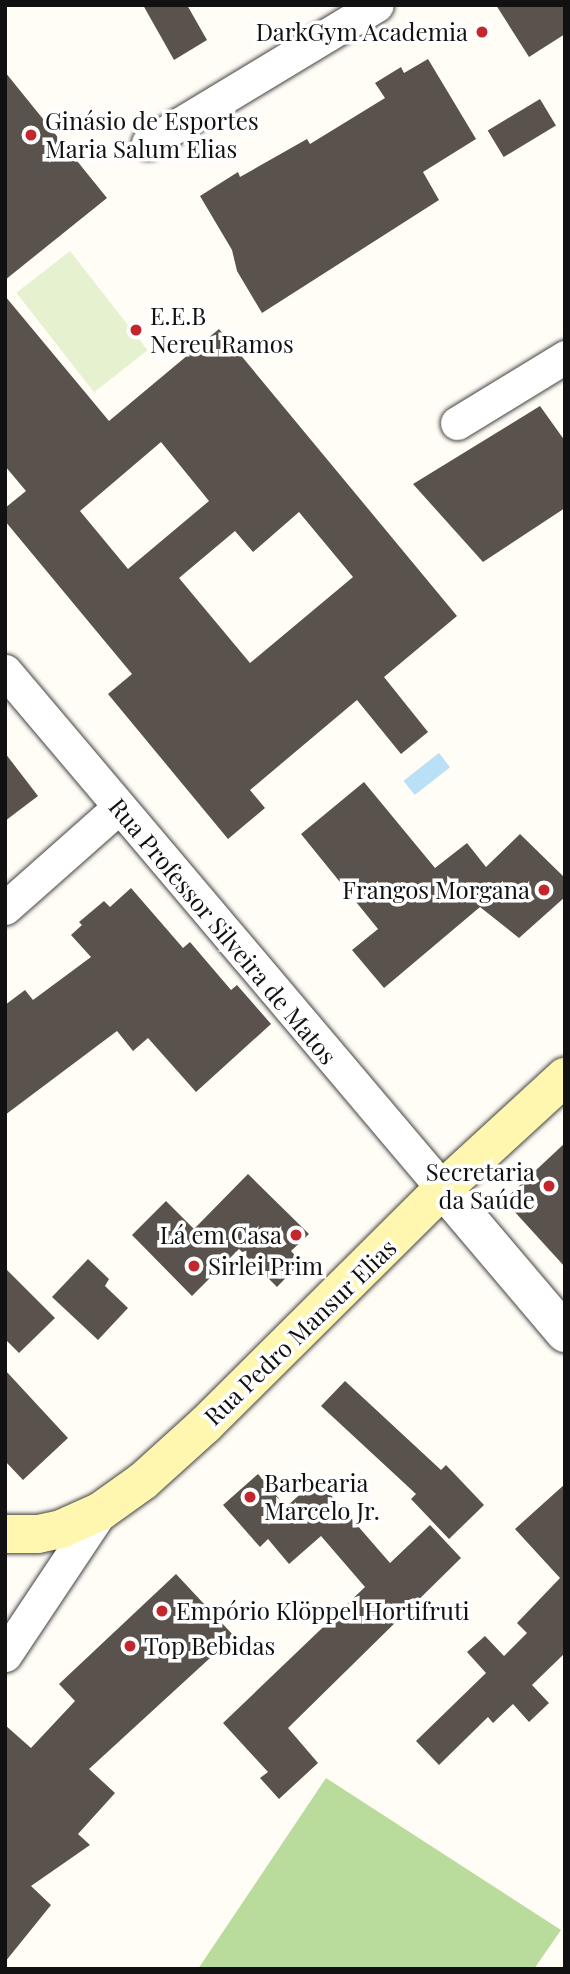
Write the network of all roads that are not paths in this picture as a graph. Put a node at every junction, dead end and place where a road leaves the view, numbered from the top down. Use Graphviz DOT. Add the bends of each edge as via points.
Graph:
graph roads {
  1 [pos="377,5"];
  2 [pos="148,142"];
  3 [pos="565,357"];
  4 [pos="457,423"];
  5 [pos="5,671"];
  6 [pos="118,808"];
  7 [pos="5,908"];
  8 [pos="565,1077"];
  9 [pos="443,1189"];
  10 [pos="565,1333"];
  11 [pos="101,1511"];
  12 [pos="5,1534"];
  13 [pos="5,1655"];
  1 -- 2 [label="street"];
  3 -- 4 [label="street"];
  5 -- 6 [label="street, Rua Professor Silveira de Matos"];
  6 -- 7 [label="street"];
  6 -- 9 [label="street, Rua Professor Silveira de Matos"];
  8 -- 9 [label="main road, Rua Pedro Mansur Elias"];
  9 -- 10 [label="street"];
  9 -- 11 [label="main road, Rua Pedro Mansur Elias" via="174,1455"];
  11 -- 12 [label="main road, Rua Pedro Mansur Elias" via="61,1529"];
  11 -- 13 [label="street"];
}
